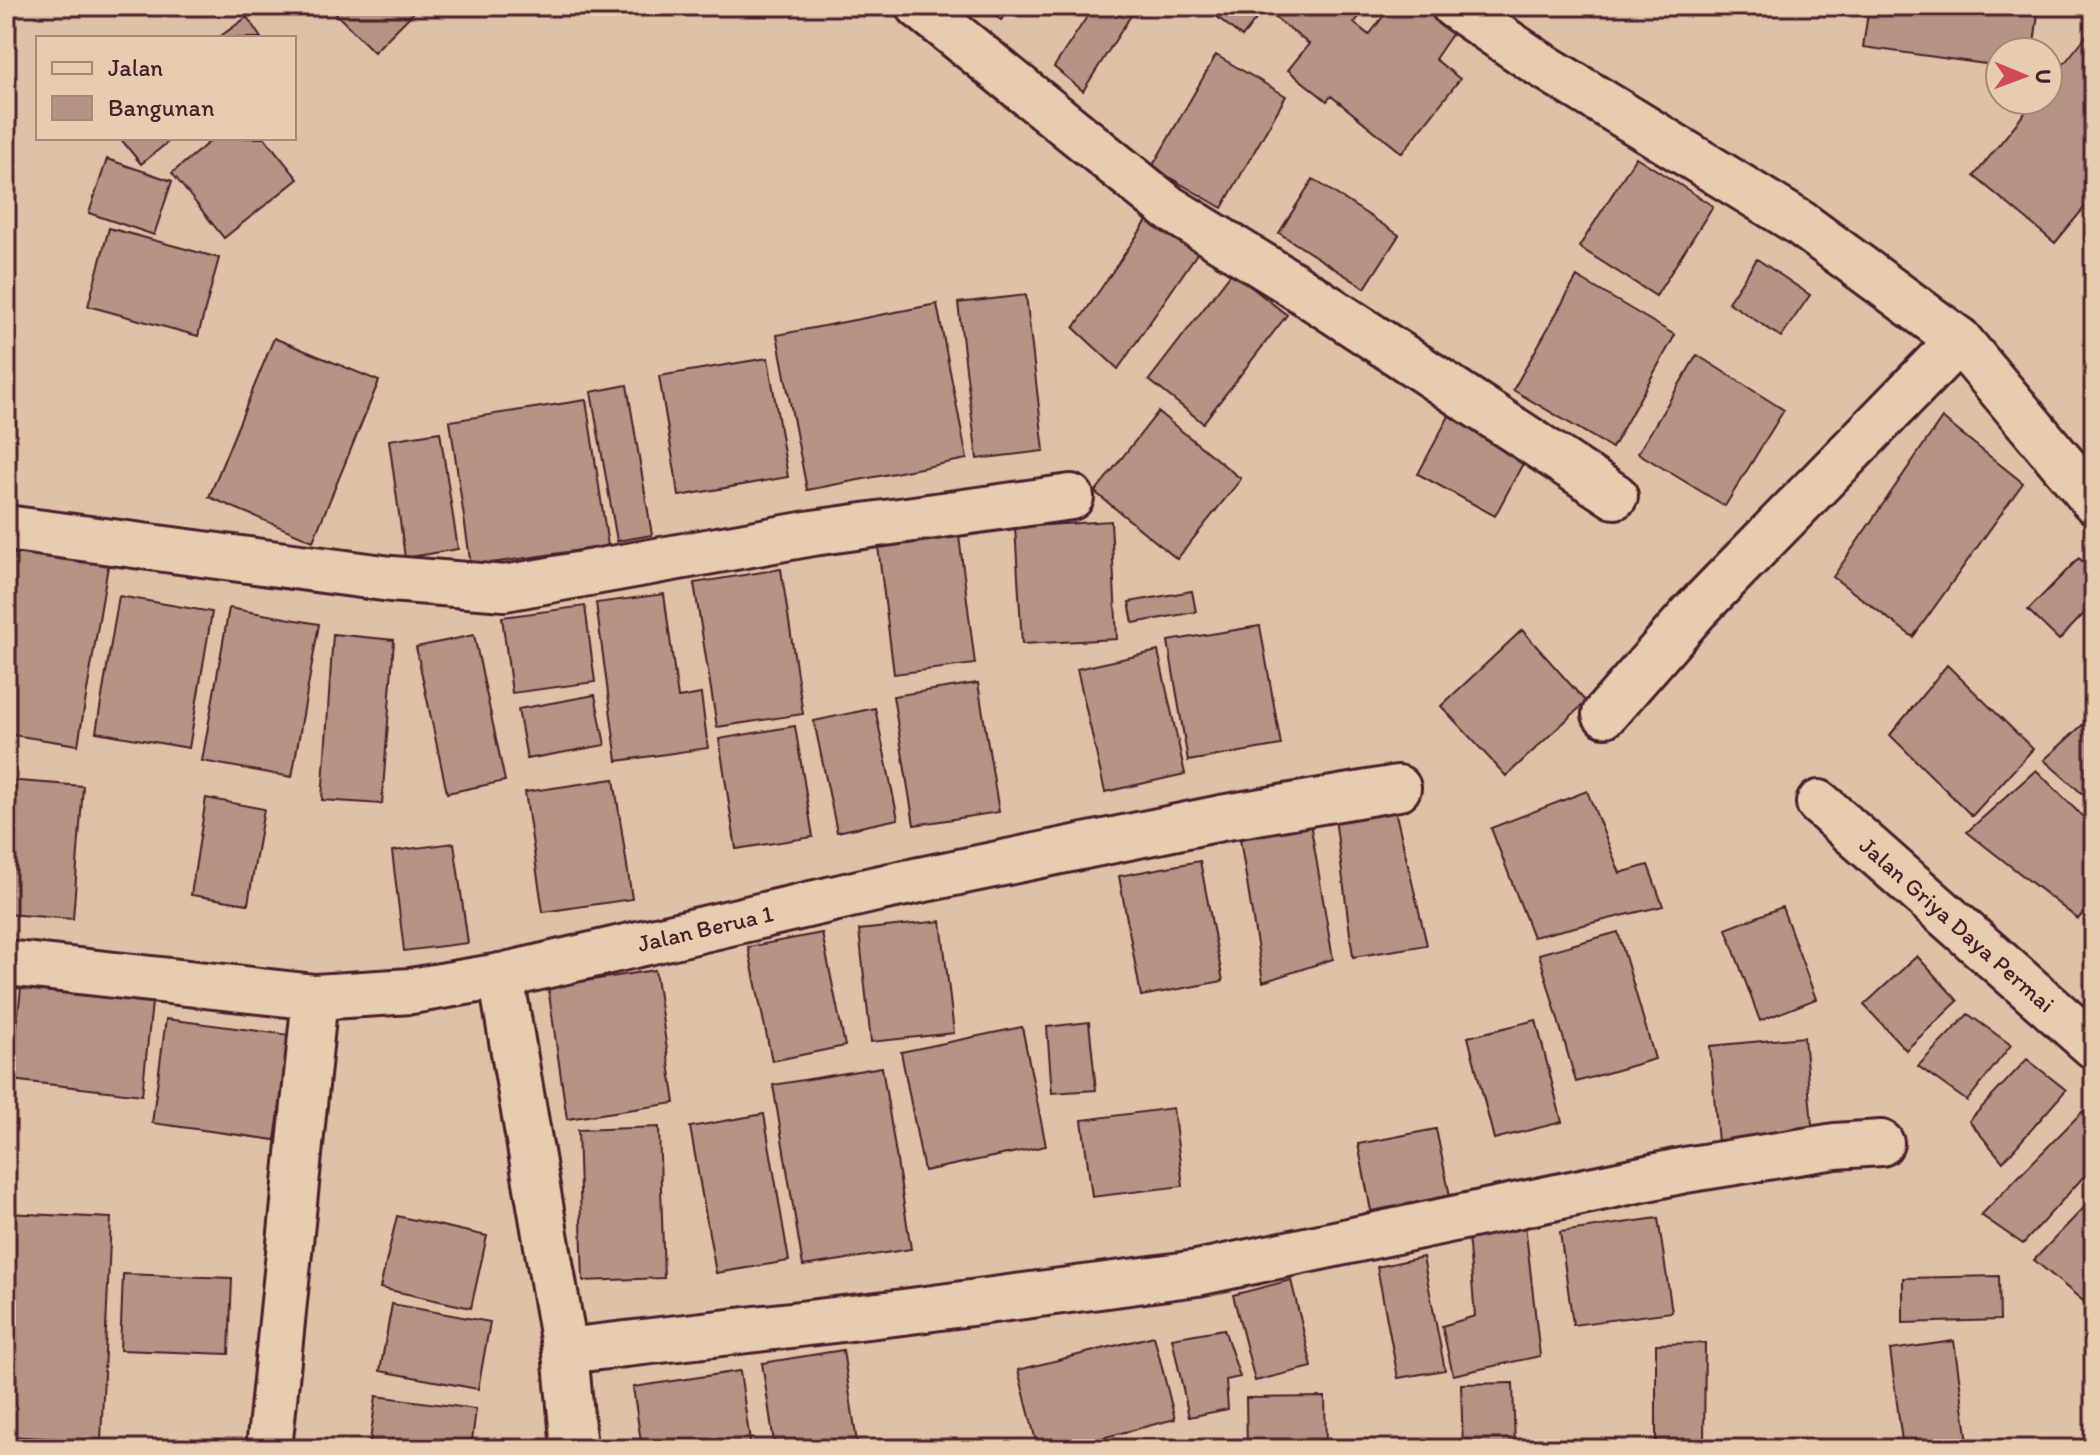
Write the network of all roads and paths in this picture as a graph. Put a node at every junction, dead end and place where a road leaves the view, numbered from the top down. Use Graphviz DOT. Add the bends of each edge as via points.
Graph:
graph roads {
  1 [pos="919,6"];
  2 [pos="1454,6"];
  3 [pos="1959,340"];
  4 [pos="1615,496"];
  5 [pos="1071,497"];
  6 [pos="2094,501"];
  7 [pos="6,528"];
  8 [pos="1605,714"];
  9 [pos="1398,788"];
  10 [pos="1819,803"];
  11 [pos="6,963"];
  12 [pos="501,976"];
  13 [pos="315,997"];
  14 [pos="2094,1046"];
  15 [pos="1881,1143"];
  16 [pos="565,1351"];
  17 [pos="269,1449"];
  18 [pos="574,1449"];
  1 -- 4 [label="street" via="1169,208"];
  2 -- 3 [label="street" via="1800,223"];
  3 -- 6 [label="street"];
  3 -- 8 [label="street" via="1695,611"];
  5 -- 7 [label="street" via="813,533 505,588 391,579"];
  9 -- 12 [label="street, Jalan Berua 1" via="1221,818 876,889"];
  10 -- 14 [label="street, Jalan Griya Daya Permai"];
  11 -- 13 [label="street, Jalan Berua 1"];
  12 -- 13 [label="street, Jalan Berua 1" via="411,991"];
  12 -- 16 [label="street"];
  13 -- 17 [label="street"];
  15 -- 16 [label="street" via="1685,1170 1197,1273"];
  16 -- 18 [label="street"];
}
